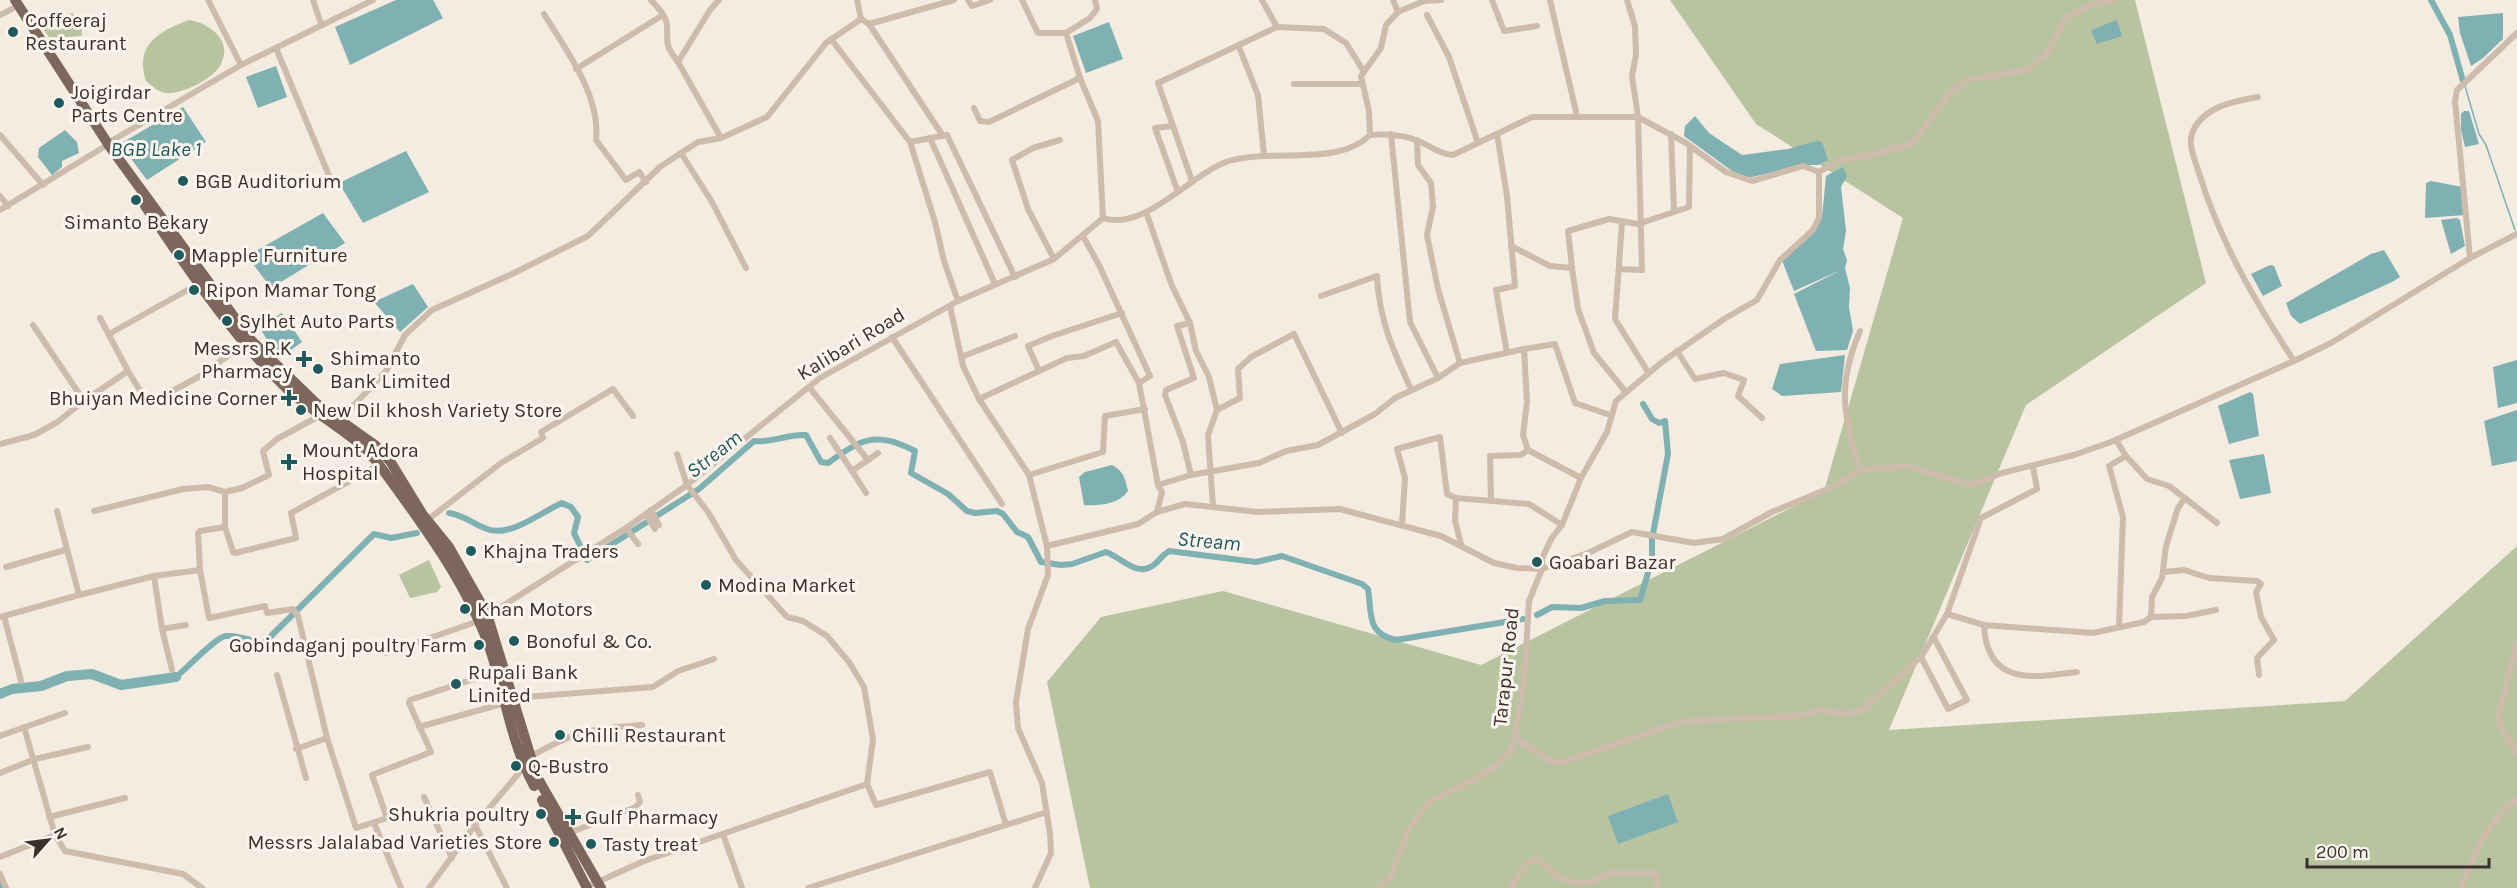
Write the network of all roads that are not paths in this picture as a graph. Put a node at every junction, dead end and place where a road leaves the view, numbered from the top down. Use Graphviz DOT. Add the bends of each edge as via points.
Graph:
graph roads {
  1 [pos="208,0"];
  2 [pos="313,0"];
  3 [pos="374,0"];
  4 [pos="651,0"];
  5 [pos="719,0"];
  6 [pos="857,0"];
  7 [pos="954,0"];
  8 [pos="968,0"];
  9 [pos="990,0"];
  10 [pos="1022,0"];
  11 [pos="1095,0"];
  12 [pos="1262,0"];
  13 [pos="1393,0"];
  14 [pos="1424,0"];
  15 [pos="1441,0"];
  16 [pos="1492,0"];
  17 [pos="1550,0"];
  18 [pos="1627,0"];
  19 [pos="2113,0"];
  20 [pos="11,3"];
  21 [pos="1398,12"];
  22 [pos="544,14"];
  23 [pos="0,15"];
  24 [pos="663,15"];
  25 [pos="1427,15"];
  26 [pos="861,20"];
  27 [pos="321,24"];
  28 [pos="869,24"];
  29 [pos="1537,26"];
  30 [pos="1277,27"];
  31 [pos="1066,33"];
  32 [pos="2517,33"];
  33 [pos="831,39"];
  34 [pos="1239,47"];
  35 [pos="276,48"];
  36 [pos="678,62"];
  37 [pos="241,65"];
  38 [pos="576,69"];
  39 [pos="1364,70"];
  40 [pos="1080,78"];
  41 [pos="1294,84"];
  42 [pos="1363,84"];
  43 [pos="2258,97"];
  44 [pos="974,108"];
  45 [pos="1577,116"];
  46 [pos="1638,117"];
  47 [pos="1173,126"];
  48 [pos="1391,134"];
  49 [pos="1497,134"];
  50 [pos="1671,134"];
  51 [pos="0,135"];
  52 [pos="1370,135"];
  53 [pos="943,136"];
  54 [pos="721,138"];
  55 [pos="930,138"];
  56 [pos="1060,140"];
  57 [pos="1417,140"];
  58 [pos="910,142"];
  59 [pos="1478,143"];
  60 [pos="106,145"];
  61 [pos="1690,146"];
  62 [pos="681,153"];
  63 [pos="1264,155"];
  64 [pos="1819,172"];
  65 [pos="330,178"];
  66 [pos="646,182"];
  67 [pos="1192,182"];
  68 [pos="44,185"];
  69 [pos="1178,192"];
  70 [pos="0,196"];
  71 [pos="8,206"];
  72 [pos="0,210"];
  73 [pos="1674,211"];
  74 [pos="1146,212"];
  75 [pos="1103,218"];
  76 [pos="1622,223"];
  77 [pos="1638,224"];
  78 [pos="1083,236"];
  79 [pos="2516,237"];
  80 [pos="1511,246"];
  81 [pos="2470,258"];
  82 [pos="1054,259"];
  83 [pos="746,268"];
  84 [pos="1572,268"];
  85 [pos="1619,269"];
  86 [pos="1015,277"];
  87 [pos="200,282"];
  88 [pos="995,284"];
  89 [pos="1321,296"];
  90 [pos="958,301"];
  91 [pos="950,306"];
  92 [pos="1122,314"];
  93 [pos="100,318"];
  94 [pos="1190,323"];
  95 [pos="33,325"];
  96 [pos="1860,331"];
  97 [pos="109,334"];
  98 [pos="1015,336"];
  99 [pos="892,338"];
  100 [pos="245,343"];
  101 [pos="1524,349"];
  102 [pos="1677,351"];
  103 [pos="1507,353"];
  104 [pos="961,357"];
  105 [pos="2294,361"];
  106 [pos="1460,363"];
  107 [pos="1039,370"];
  108 [pos="128,371"];
  109 [pos="1648,372"];
  110 [pos="1438,378"];
  111 [pos="1139,383"];
  112 [pos="809,387"];
  113 [pos="1411,389"];
  114 [pos="1625,391"];
  115 [pos="979,399"];
  116 [pos="84,401"];
  117 [pos="1145,409"];
  118 [pos="1217,410"];
  119 [pos="633,416"];
  120 [pos="1610,416"];
  121 [pos="319,417"];
  122 [pos="1762,418"];
  123 [pos="341,419"];
  124 [pos="1342,433"];
  125 [pos="830,438"];
  126 [pos="2116,440"];
  127 [pos="0,444"];
  128 [pos="1528,450"];
  129 [pos="878,453"];
  130 [pos="677,454"];
  131 [pos="2126,456"];
  132 [pos="868,460"];
  133 [pos="385,463"];
  134 [pos="2034,467"];
  135 [pos="1860,470"];
  136 [pos="852,471"];
  137 [pos="1210,472"];
  138 [pos="1029,475"];
  139 [pos="1191,475"];
  140 [pos="1581,478"];
  141 [pos="687,485"];
  142 [pos="1158,485"];
  143 [pos="225,492"];
  144 [pos="866,493"];
  145 [pos="1456,498"];
  146 [pos="2185,498"];
  147 [pos="1491,500"];
  148 [pos="1002,504"];
  149 [pos="1213,506"];
  150 [pos="57,511"];
  151 [pos="94,511"];
  152 [pos="649,512"];
  153 [pos="1156,512"];
  154 [pos="424,521"];
  155 [pos="2217,523"];
  156 [pos="1402,524"];
  157 [pos="1562,525"];
  158 [pos="225,527"];
  159 [pos="657,527"];
  160 [pos="627,528"];
  161 [pos="638,544"];
  162 [pos="1461,544"];
  163 [pos="1047,546"];
  164 [pos="65,550"];
  165 [pos="6,567"];
  166 [pos="1542,569"];
  167 [pos="200,570"];
  168 [pos="2163,572"];
  169 [pos="154,576"];
  170 [pos="79,595"];
  171 [pos="2216,610"];
  172 [pos="1947,614"];
  173 [pos="2,616"];
  174 [pos="2151,616"];
  175 [pos="483,618"];
  176 [pos="186,625"];
  177 [pos="1984,626"];
  178 [pos="2120,627"];
  179 [pos="162,629"];
  180 [pos="1934,638"];
  181 [pos="2517,644"];
  182 [pos="386,653"];
  183 [pos="1921,657"];
  184 [pos="714,659"];
  185 [pos="172,670"];
  186 [pos="495,672"];
  187 [pos="2077,672"];
  188 [pos="277,675"];
  189 [pos="2259,675"];
  190 [pos="21,681"];
  191 [pos="509,700"];
  192 [pos="65,713"];
  193 [pos="642,725"];
  194 [pos="24,727"];
  195 [pos="419,727"];
  196 [pos="0,736"];
  197 [pos="327,738"];
  198 [pos="1516,739"];
  199 [pos="88,747"];
  200 [pos="296,749"];
  201 [pos="2517,753"];
  202 [pos="35,759"];
  203 [pos="527,762"];
  204 [pos="0,773"];
  205 [pos="306,778"];
  206 [pos="867,784"];
  207 [pos="638,795"];
  208 [pos="424,797"];
  209 [pos="125,798"];
  210 [pos="2517,799"];
  211 [pos="1047,812"];
  212 [pos="49,817"];
  213 [pos="374,823"];
  214 [pos="475,825"];
  215 [pos="1006,825"];
  216 [pos="570,833"];
  217 [pos="723,834"];
  218 [pos="55,835"];
  219 [pos="0,856"];
  220 [pos="452,858"];
  221 [pos="0,874"];
  222 [pos="599,884"];
  223 [pos="6,888"];
  224 [pos="202,888"];
  225 [pos="401,888"];
  226 [pos="429,888"];
  227 [pos="507,888"];
  228 [pos="586,888"];
  229 [pos="742,888"];
  230 [pos="808,888"];
  231 [pos="1035,888"];
  232 [pos="1377,888"];
  233 [pos="1510,888"];
  234 [pos="1657,888"];
  235 [pos="2461,888"];
  1 -- 37 [label="street"];
  2 -- 27 [label="street"];
  3 -- 27 [label="street"];
  4 -- 24 [label="street"];
  5 -- 36 [label="street"];
  6 -- 26 [label="street"];
  7 -- 28 [label="street"];
  8 -- 9 [label="street" via="972,6"];
  10 -- 31 [label="street" via="1038,33"];
  11 -- 31 [label="street" via="1097,9 1090,18"];
  12 -- 30 [label="street"];
  13 -- 21 [label="street"];
  14 -- 15 [label="street"];
  14 -- 21 [label="street"];
  16 -- 29 [label="street" via="1504,31"];
  17 -- 45 [label="street"];
  18 -- 46 [label="street" via="1635,26 1632,76"];
  19 -- 64 [label="street" via="2091,5 2066,18 2047,53 2027,70 1966,80 1946,98 1913,143 1840,160"];
  20 -- 23 [label="street"];
  20 -- 60 [label="main road"];
  21 -- 39 [label="street" via="1386,25 1381,48"];
  22 -- 38 [label="street"];
  24 -- 36 [label="street" via="667,44"];
  24 -- 38 [label="street"];
  25 -- 59 [label="street" via="1449,57"];
  26 -- 28 [label="street"];
  26 -- 33 [label="street"];
  27 -- 35 [label="street"];
  28 -- 53 [label="street"];
  30 -- 34 [label="street"];
  30 -- 39 [label="street" via="1324,29 1346,43"];
  31 -- 40 [label="street"];
  32 -- 81 [label="street" via="2457,90"];
  33 -- 54 [label="street" via="767,117"];
  33 -- 58 [label="street"];
  34 -- 47 [label="street" via="1158,83"];
  34 -- 63 [label="street" via="1258,95"];
  35 -- 37 [label="street"];
  35 -- 65 [label="street"];
  36 -- 54 [label="street"];
  37 -- 60 [label="street"];
  38 -- 66 [label="street" via="598,122 596,140 626,180 639,172"];
  39 -- 42 [label="street"];
  40 -- 44 [label="street" via="989,122 980,121"];
  40 -- 75 [label="street" via="1098,121"];
  41 -- 42 [label="street"];
  42 -- 52 [label="street"];
  43 -- 105 [label="street" via="2232,102 2204,117 2193,129 2190,144 2217,228"];
  45 -- 46 [label="street"];
  45 -- 49 [label="street" via="1532,117"];
  46 -- 50 [label="street"];
  46 -- 77 [label="street"];
  47 -- 67 [label="street"];
  47 -- 69 [label="street" via="1155,128"];
  48 -- 52 [label="street"];
  48 -- 57 [label="street"];
  48 -- 110 [label="street" via="1410,322"];
  49 -- 59 [label="street"];
  49 -- 80 [label="street"];
  50 -- 61 [label="street"];
  50 -- 73 [label="street"];
  51 -- 68 [label="street"];
  52 -- 63 [label="street" via="1347,150"];
  53 -- 55 [label="street"];
  53 -- 86 [label="street" via="947,135 956,152"];
  54 -- 62 [label="street" via="698,142"];
  55 -- 58 [label="street"];
  55 -- 88 [label="street"];
  56 -- 82 [label="street" via="1012,160 1028,210"];
  57 -- 59 [label="street" via="1442,154 1453,154"];
  57 -- 106 [label="street" via="1418,165 1431,183 1433,207 1427,235"];
  58 -- 90 [label="street"];
  60 -- 68 [label="street"];
  60 -- 87 [label="main road"];
  60 -- 123 [label="main road" via="251,340 315,403"];
  61 -- 64 [label="street" via="1726,172 1752,181 1803,166"];
  61 -- 73 [label="street" via="1689,207"];
  62 -- 66 [label="street"];
  62 -- 83 [label="street"];
  63 -- 67 [label="street" via="1229,161"];
  64 -- 102 [label="street, Tarapur Road" via="1819,218 1813,230 1780,260 1758,300"];
  66 -- 123 [label="street" via="588,236 432,310 405,335 386,371"];
  67 -- 69 [label="street"];
  68 -- 71 [label="street"];
  69 -- 74 [label="street"];
  70 -- 71 [label="street"];
  71 -- 72 [label="street"];
  73 -- 77 [label="street"];
  74 -- 75 [label="street" via="1111,220"];
  74 -- 94 [label="street" via="1172,286"];
  75 -- 78 [label="street, Kalibari Road"];
  76 -- 77 [label="street"];
  76 -- 84 [label="street" via="1609,219 1568,231"];
  76 -- 85 [label="street"];
  77 -- 85 [label="street" via="1642,270"];
  78 -- 82 [label="street, Kalibari Road"];
  78 -- 92 [label="street"];
  79 -- 81 [label="street"];
  80 -- 84 [label="street" via="1550,266"];
  80 -- 103 [label="street" via="1515,286 1496,290"];
  81 -- 105 [label="street" via="2331,343"];
  82 -- 86 [label="street, Kalibari Road"];
  84 -- 114 [label="street" via="1578,309 1594,353"];
  85 -- 109 [label="street" via="1615,319"];
  86 -- 88 [label="street, Kalibari Road"];
  87 -- 97 [label="street"];
  87 -- 100 [label="main road"];
  88 -- 90 [label="street, Kalibari Road"];
  89 -- 113 [label="street" via="1377,276 1380,312"];
  90 -- 91 [label="street, Kalibari Road"];
  91 -- 99 [label="street, Kalibari Road"];
  91 -- 104 [label="street"];
  92 -- 107 [label="street" via="1028,346"];
  92 -- 111 [label="street" via="1150,376"];
  93 -- 97 [label="street"];
  94 -- 118 [label="street"];
  94 -- 139 [label="street" via="1177,326 1194,378 1166,390 1165,395"];
  95 -- 116 [label="street"];
  96 -- 135 [label="street" via="1851,352 1844,414"];
  97 -- 108 [label="street"];
  98 -- 104 [label="street"];
  99 -- 112 [label="street, Kalibari Road"];
  99 -- 148 [label="street"];
  100 -- 108 [label="street" via="202,375 152,402 146,400"];
  100 -- 121 [label="main road" via="284,387"];
  101 -- 103 [label="street"];
  101 -- 120 [label="street" via="1555,344 1575,403"];
  101 -- 128 [label="street" via="1527,402 1523,435"];
  102 -- 109 [label="street, Tarapur Road"];
  102 -- 122 [label="street" via="1695,379 1724,373 1744,380 1738,396"];
  103 -- 106 [label="street"];
  104 -- 115 [label="street"];
  105 -- 126 [label="street"];
  106 -- 110 [label="street"];
  107 -- 111 [label="street" via="1067,358 1084,357 1116,342"];
  107 -- 115 [label="street"];
  108 -- 116 [label="street"];
  109 -- 114 [label="street, Tarapur Road"];
  110 -- 113 [label="street"];
  111 -- 117 [label="street"];
  112 -- 132 [label="street"];
  112 -- 141 [label="street, Kalibari Road"];
  113 -- 124 [label="street"];
  114 -- 120 [label="street, Tarapur Road"];
  115 -- 138 [label="street"];
  116 -- 127 [label="street" via="34,435"];
  117 -- 138 [label="street" via="1105,416 1103,452"];
  117 -- 142 [label="street"];
  118 -- 124 [label="street" via="1240,398 1238,369 1251,357 1293,334"];
  118 -- 137 [label="street" via="1208,435"];
  119 -- 154 [label="street" via="613,389 541,432 543,438 501,463"];
  120 -- 140 [label="street, Tarapur Road" via="1607,432"];
  121 -- 133 [label="main road"];
  121 -- 143 [label="street" via="277,439 264,451 268,475"];
  123 -- 133 [label="main road" via="375,445"];
  124 -- 137 [label="street" via="1318,445 1286,451 1259,463"];
  125 -- 136 [label="street"];
  126 -- 131 [label="street"];
  126 -- 134 [label="street"];
  128 -- 140 [label="street"];
  128 -- 147 [label="street" via="1521,455 1490,456"];
  129 -- 132 [label="street"];
  130 -- 141 [label="street"];
  131 -- 146 [label="street" via="2147,479 2169,486"];
  131 -- 178 [label="street" via="2109,466 2123,517"];
  132 -- 136 [label="street"];
  133 -- 154 [label="main road" via="423,514"];
  133 -- 158 [label="street" via="291,513 296,538 235,553"];
  134 -- 135 [label="street" via="1970,485 1907,466"];
  134 -- 172 [label="street" via="2037,489 1981,518"];
  135 -- 166 [label="street" via="1837,485 1762,517 1723,539 1694,543 1632,532"];
  136 -- 144 [label="street"];
  137 -- 139 [label="street"];
  137 -- 149 [label="street"];
  138 -- 163 [label="street"];
  139 -- 142 [label="street"];
  140 -- 157 [label="street, Tarapur Road"];
  141 -- 152 [label="street, Kalibari Road"];
  141 -- 206 [label="street" via="736,560 787,617 803,621 827,636 849,662 864,687 873,739"];
  142 -- 153 [label="street" via="1162,492"];
  143 -- 151 [label="street" via="208,487 183,489"];
  143 -- 158 [label="street"];
  145 -- 147 [label="street"];
  145 -- 156 [label="street" via="1447,494 1440,437 1397,449 1405,478"];
  145 -- 162 [label="street" via="1455,521"];
  146 -- 155 [label="street"];
  146 -- 168 [label="street" via="2166,546"];
  147 -- 157 [label="street" via="1529,504"];
  149 -- 153 [label="street" via="1185,504"];
  149 -- 156 [label="street" via="1257,512 1340,509"];
  150 -- 164 [label="street"];
  152 -- 159 [label="street"];
  152 -- 160 [label="street, Kalibari Road"];
  153 -- 163 [label="street" via="1138,524"];
  154 -- 175 [label="main road" via="449,547"];
  156 -- 162 [label="street"];
  157 -- 166 [label="street, Tarapur Road" via="1547,549"];
  158 -- 167 [label="street" via="199,532"];
  160 -- 161 [label="street"];
  160 -- 175 [label="street, Kalibari Road"];
  162 -- 166 [label="street" via="1494,563"];
  163 -- 211 [label="street" via="1048,568 1028,629 1016,702 1018,728 1042,783"];
  164 -- 165 [label="street"];
  164 -- 170 [label="street"];
  166 -- 198 [label="street, Tarapur Road" via="1529,601"];
  167 -- 169 [label="street"];
  167 -- 197 [label="street" via="209,618 265,606 267,613 293,609 298,616"];
  168 -- 174 [label="street" via="2152,597"];
  168 -- 189 [label="street" via="2184,570 2209,578 2261,584 2256,592 2261,617 2274,640 2257,658"];
  169 -- 170 [label="street"];
  169 -- 179 [label="street"];
  170 -- 173 [label="street"];
  171 -- 174 [label="street" via="2186,616"];
  172 -- 177 [label="street"];
  172 -- 180 [label="street"];
  173 -- 190 [label="street"];
  174 -- 178 [label="street" via="2144,622"];
  175 -- 182 [label="street, Kalibari Road"];
  175 -- 186 [label="main road"];
  175 -- 191 [label="main road"];
  176 -- 179 [label="street"];
  177 -- 178 [label="street" via="2093,633"];
  177 -- 187 [label="street" via="1985,640 1998,665 2018,677"];
  179 -- 185 [label="street"];
  180 -- 183 [label="street"];
  180 -- 183 [label="street" via="1967,700 1948,709"];
  181 -- 201 [label="street" via="2498,717"];
  183 -- 198 [label="street" via="1861,711 1844,714 1821,710 1799,716 1682,721 1563,762 1551,761"];
  184 -- 191 [label="street" via="678,671 653,687"];
  186 -- 191 [label="main road"];
  186 -- 195 [label="street" via="410,700"];
  188 -- 200 [label="street"];
  191 -- 195 [label="street"];
  191 -- 203 [label="main road"];
  192 -- 194 [label="street"];
  193 -- 203 [label="street" via="581,732"];
  194 -- 196 [label="street"];
  194 -- 202 [label="street"];
  195 -- 213 [label="street" via="431,752 372,775 387,815"];
  197 -- 200 [label="street"];
  197 -- 213 [label="street" via="353,824 360,828"];
  198 -- 232 [label="street, Tarapur Road" via="1498,764 1429,802 1408,830 1391,877"];
  199 -- 202 [label="street"];
  200 -- 205 [label="street"];
  202 -- 204 [label="street"];
  202 -- 212 [label="street"];
  203 -- 214 [label="street"];
  203 -- 216 [label="main road"];
  203 -- 228 [label="main road"];
  206 -- 215 [label="street" via="876,805 990,772"];
  206 -- 217 [label="street"];
  207 -- 216 [label="street" via="640,802 636,807"];
  208 -- 220 [label="street"];
  209 -- 212 [label="street"];
  210 -- 235 [label="street" via="2486,837"];
  211 -- 215 [label="street"];
  211 -- 231 [label="street" via="1051,853"];
  212 -- 218 [label="street"];
  213 -- 225 [label="street"];
  214 -- 220 [label="street"];
  214 -- 227 [label="street"];
  215 -- 230 [label="street"];
  216 -- 222 [label="main road"];
  217 -- 222 [label="street" via="644,861"];
  217 -- 229 [label="street"];
  218 -- 219 [label="street"];
  218 -- 224 [label="street" via="65,851 183,874"];
  220 -- 226 [label="street"];
  221 -- 223 [label="street"];
  222 -- 228 [label="street"];
  233 -- 234 [label="street" via="1527,863 1536,859 1560,878 1576,883 1589,883 1609,873 1656,873"];
}
